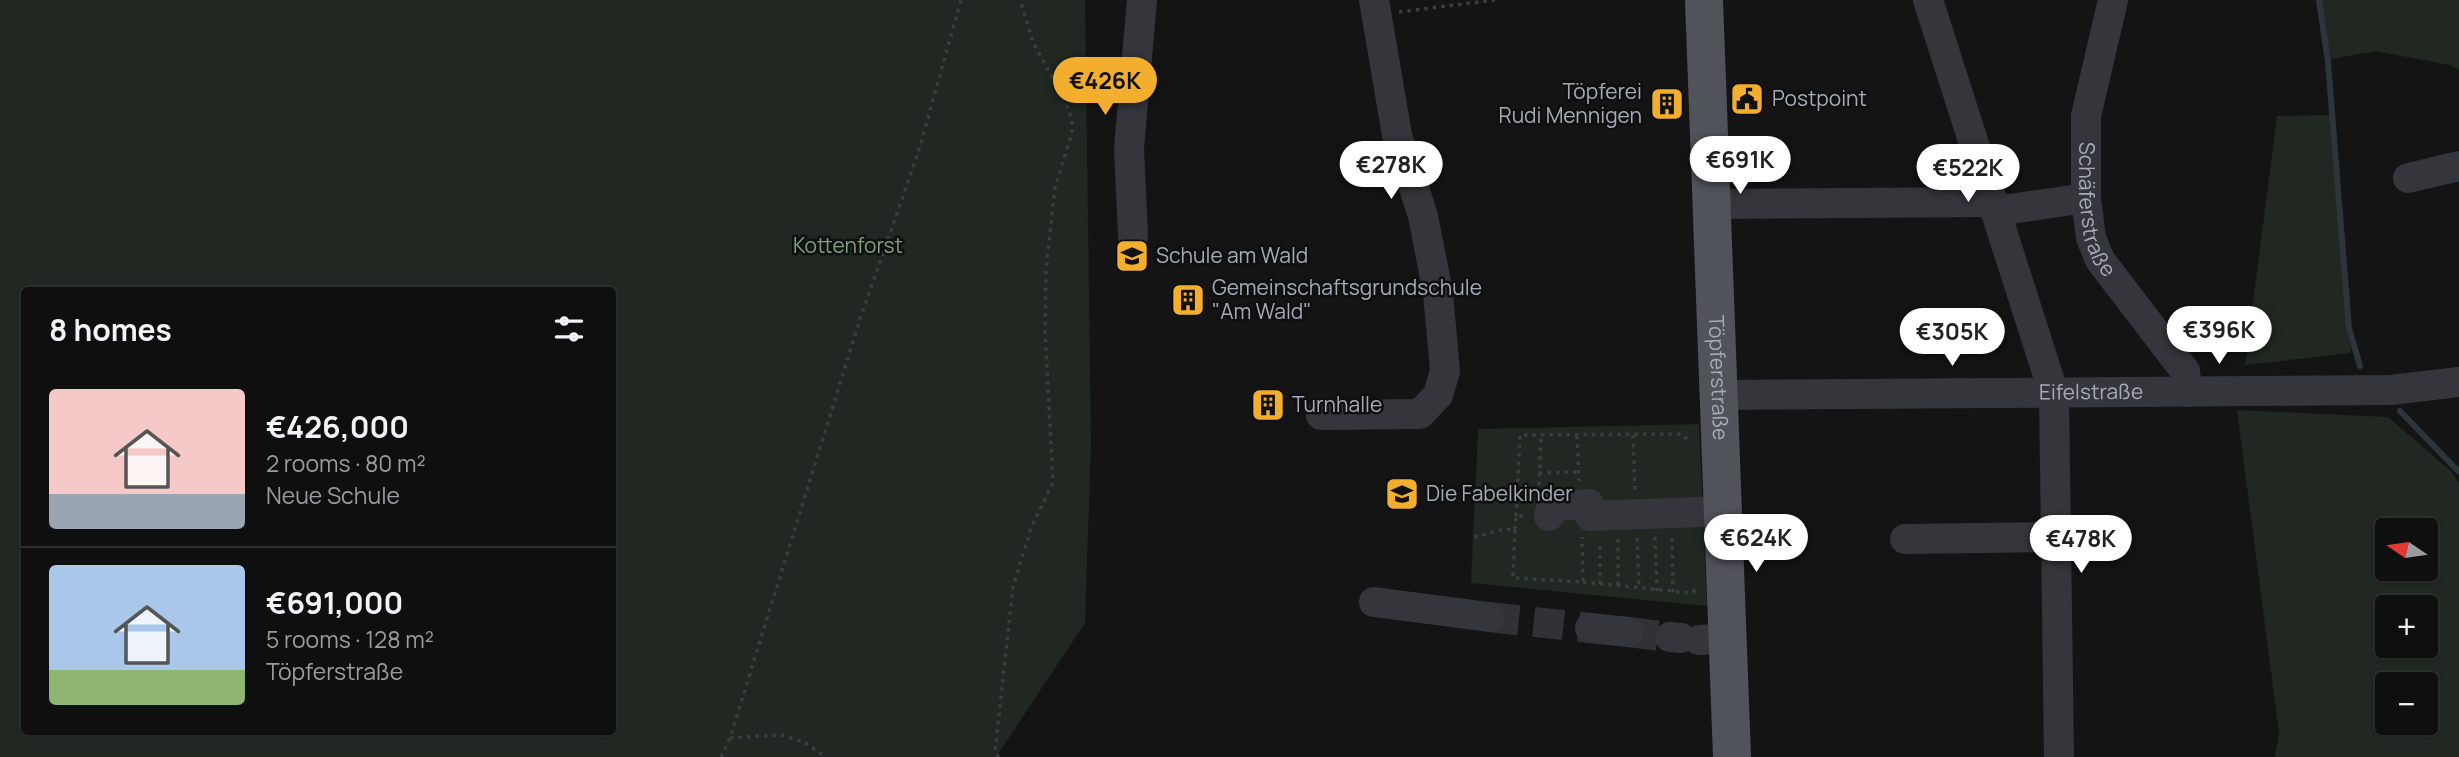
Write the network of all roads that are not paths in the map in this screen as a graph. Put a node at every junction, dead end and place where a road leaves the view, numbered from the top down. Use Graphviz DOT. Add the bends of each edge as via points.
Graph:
graph roads {
  1 [pos="1142,0"];
  2 [pos="1704,0"];
  3 [pos="1928,0"];
  4 [pos="2113,0"];
  5 [pos="1375,7"];
  6 [pos="2459,166"];
  7 [pos="2408,178"];
  8 [pos="2086,198"];
  9 [pos="1710,204"];
  10 [pos="1995,206"];
  11 [pos="1133,236"];
  12 [pos="2459,382"];
  13 [pos="2187,392"];
  14 [pos="2054,394"];
  15 [pos="1718,395"];
  16 [pos="1321,415"];
  17 [pos="1544,505"];
  18 [pos="1725,511"];
  19 [pos="2055,537"];
  20 [pos="1905,539"];
  21 [pos="1374,601"];
  22 [pos="1489,617"];
  23 [pos="1590,628"];
  24 [pos="1628,632"];
  25 [pos="1732,757"];
  26 [pos="2059,757"];
  1 -- 11 [label="street" via="1129,148"];
  2 -- 9 [label="main road, Töpferstraße"];
  3 -- 10 [label="street"];
  4 -- 8 [label="street, Schäferstraße" via="2086,116"];
  5 -- 16 [label="street" via="1397,135 1423,216 1446,371 1438,395 1420,414"];
  6 -- 7 [label="street"];
  8 -- 10 [label="street"];
  8 -- 13 [label="street, Schäferstraße" via="2091,238 2100,260 2185,371"];
  9 -- 10 [label="street"];
  9 -- 15 [label="main road, Töpferstraße"];
  10 -- 14 [label="street"];
  12 -- 13 [label="street, Eifelstraße" via="2391,390"];
  13 -- 14 [label="street, Eifelstraße"];
  14 -- 15 [label="street, Eifelstraße"];
  14 -- 19 [label="street"];
  15 -- 18 [label="main road, Töpferstraße"];
  17 -- 18 [label="street" via="1581,517 1589,504 1590,516"];
  18 -- 25 [label="main road, Töpferstraße" via="1695,638"];
  19 -- 20 [label="street"];
  19 -- 26 [label="street"];
  21 -- 22 [label="street"];
  23 -- 24 [label="street"];
}
